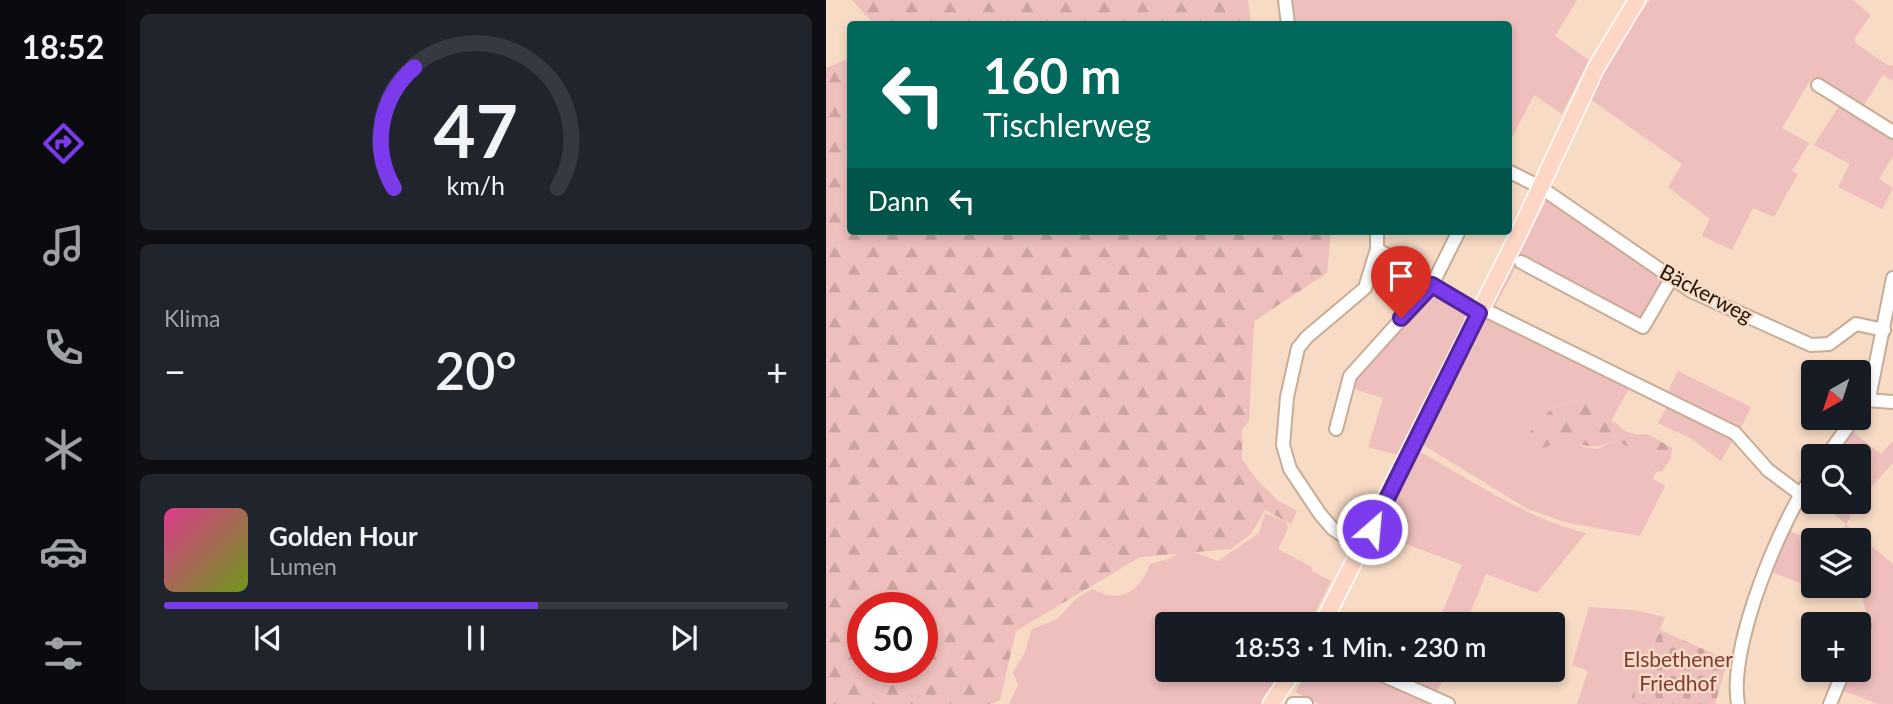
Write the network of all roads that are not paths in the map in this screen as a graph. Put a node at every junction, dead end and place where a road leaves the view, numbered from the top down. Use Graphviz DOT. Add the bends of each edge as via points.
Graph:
graph roads {
  1 [pos="1285,0"];
  2 [pos="1637,0"];
  3 [pos="1288,21"];
  4 [pos="1818,85"];
  5 [pos="1893,132"];
  6 [pos="1512,173"];
  7 [pos="1540,187"];
  8 [pos="1377,235"];
  9 [pos="1457,235"];
  10 [pos="1377,249"];
  11 [pos="1521,262"];
  12 [pos="1893,278"];
  13 [pos="1671,279"];
  14 [pos="1432,285"];
  15 [pos="1480,311"];
  16 [pos="1884,330"];
  17 [pos="1871,375"];
  18 [pos="1893,402"];
  19 [pos="1871,405"];
  20 [pos="1336,429"];
  21 [pos="1800,494"];
  22 [pos="1362,548"];
  23 [pos="1329,612"];
  24 [pos="1286,682"];
  25 [pos="1398,682"];
  26 [pos="1839,682"];
  27 [pos="1270,704"];
  28 [pos="1293,704"];
  29 [pos="1306,704"];
  30 [pos="1448,704"];
  31 [pos="1738,704"];
  32 [pos="1830,704"];
  1 -- 3 [label="street"];
  2 -- 7 [label="main road" via="1596,68"];
  4 -- 5 [label="street"];
  6 -- 7 [label="street, Bäckerweg"];
  7 -- 13 [label="street, Bäckerweg"];
  7 -- 15 [label="main road"];
  8 -- 10 [label="street"];
  9 -- 14 [label="street"];
  10 -- 14 [label="street"];
  10 -- 22 [label="street" via="1365,288 1298,348 1283,446 1290,469 1320,514"];
  11 -- 13 [label="street" via="1643,327"];
  12 -- 16 [label="street"];
  13 -- 16 [label="street, Bäckerweg" via="1811,345 1829,344 1856,324"];
  14 -- 15 [label="street"];
  14 -- 20 [label="street" via="1350,376"];
  15 -- 21 [label="street" via="1735,433 1768,470"];
  15 -- 22 [label="main road"];
  16 -- 17 [label="street"];
  18 -- 19 [label="street"];
  21 -- 31 [label="street" via="1778,534 1748,626 1738,674"];
  22 -- 23 [label="main road"];
  24 -- 27 [label="main road"];
  25 -- 30 [label="street"];
  26 -- 32 [label="street"];
  28 -- 29 [label="street"];
}
